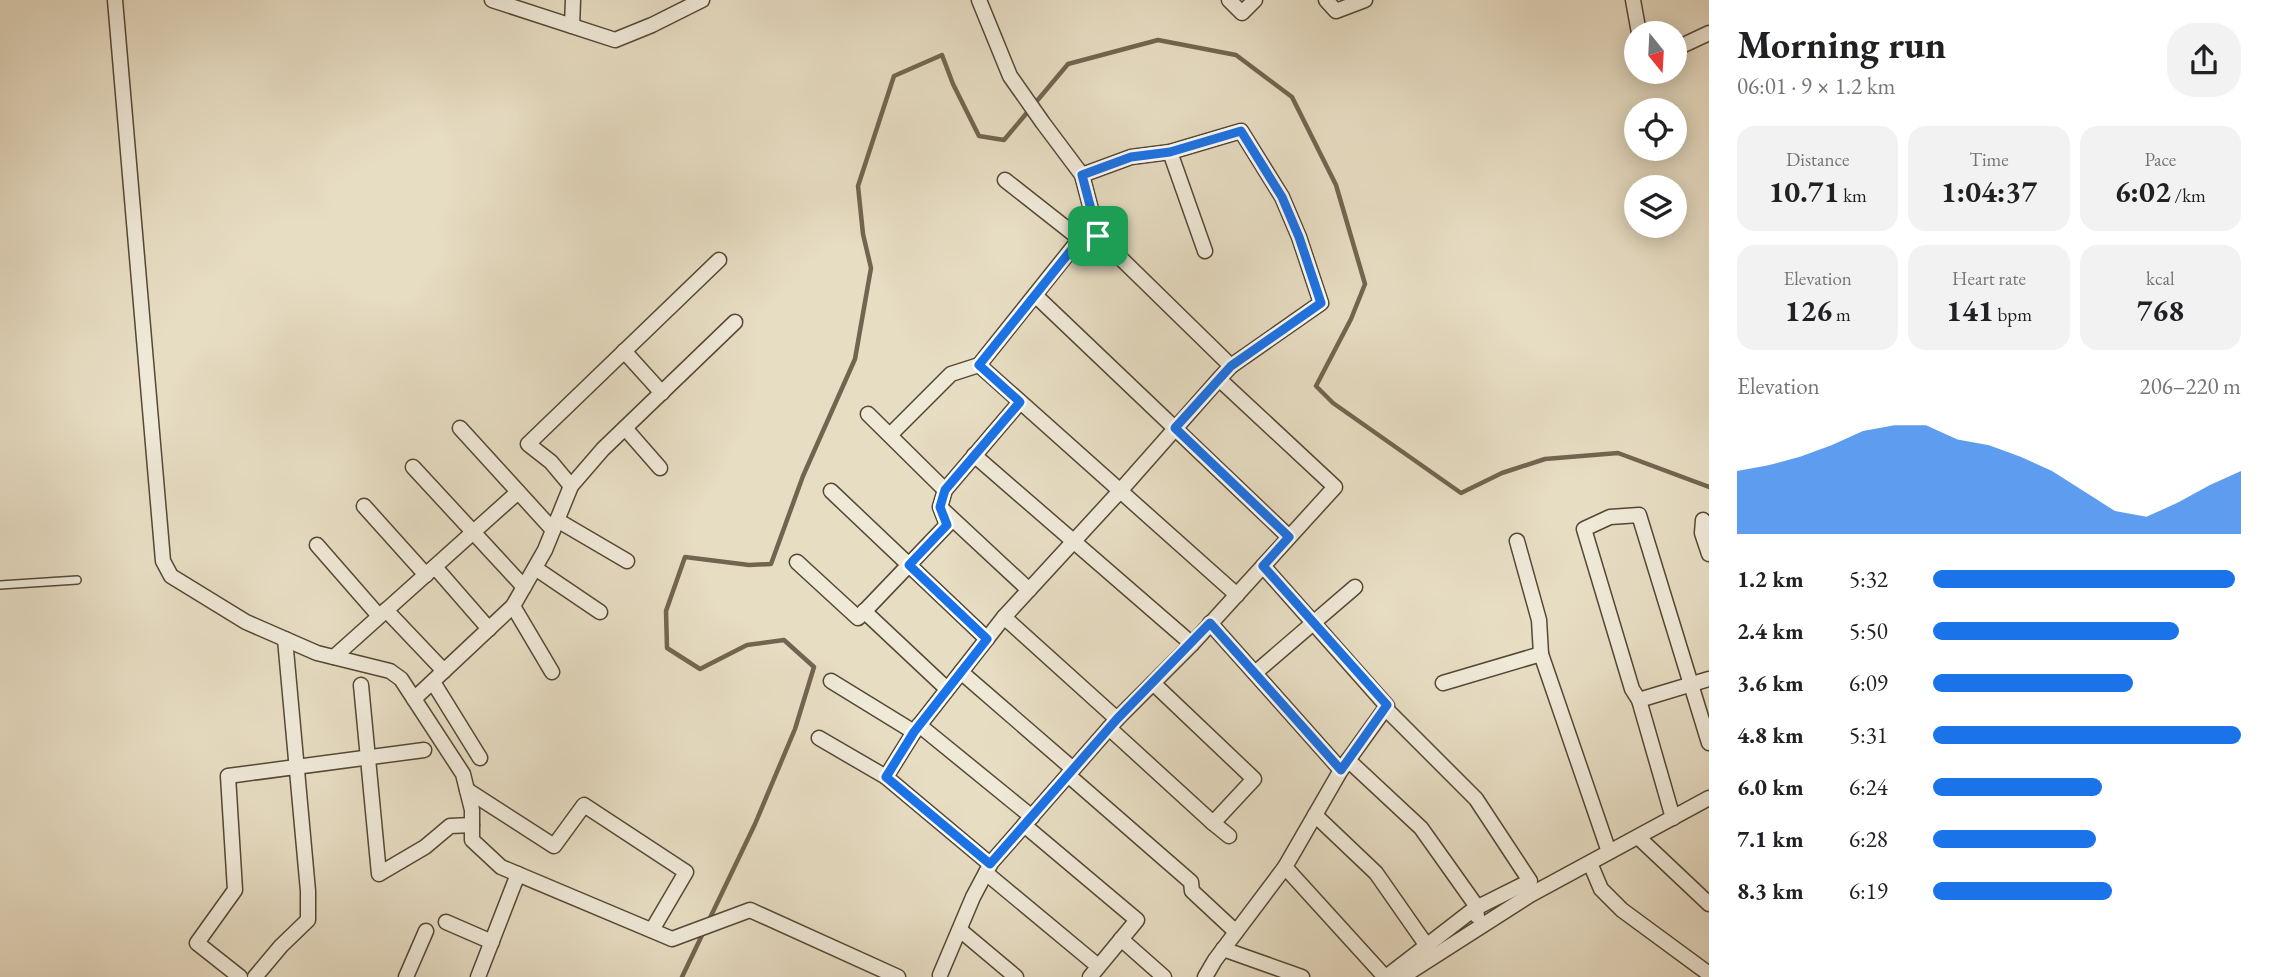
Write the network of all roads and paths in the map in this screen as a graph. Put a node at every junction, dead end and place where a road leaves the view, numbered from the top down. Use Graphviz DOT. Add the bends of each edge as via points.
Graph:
graph roads {
  1 [pos="115,0"];
  2 [pos="492,0"];
  3 [pos="573,0"];
  4 [pos="702,0"];
  5 [pos="979,0"];
  6 [pos="1229,0"];
  7 [pos="1255,0"];
  8 [pos="1325,0"];
  9 [pos="1365,0"];
  10 [pos="1633,0"];
  11 [pos="1637,21"];
  12 [pos="572,26"];
  13 [pos="1709,33"];
  14 [pos="1687,43"];
  15 [pos="1170,152"];
  16 [pos="1082,175"];
  17 [pos="1005,180"];
  18 [pos="1094,221"];
  19 [pos="1098,236"];
  20 [pos="1080,239"];
  21 [pos="1205,251"];
  22 [pos="719,260"];
  23 [pos="1035,295"];
  24 [pos="735,322"];
  25 [pos="624,351"];
  26 [pos="979,365"];
  27 [pos="1231,366"];
  28 [pos="1219,379"];
  29 [pos="662,393"];
  30 [pos="1020,402"];
  31 [pos="868,414"];
  32 [pos="460,428"];
  33 [pos="625,428"];
  34 [pos="1175,428"];
  35 [pos="890,435"];
  36 [pos="974,455"];
  37 [pos="413,467"];
  38 [pos="660,468"];
  39 [pos="571,486"];
  40 [pos="945,490"];
  41 [pos="831,491"];
  42 [pos="1120,491"];
  43 [pos="518,492"];
  44 [pos="364,506"];
  45 [pos="940,507"];
  46 [pos="1703,520"];
  47 [pos="555,525"];
  48 [pos="472,533"];
  49 [pos="1289,537"];
  50 [pos="1517,541"];
  51 [pos="1074,542"];
  52 [pos="317,545"];
  53 [pos="1709,554"];
  54 [pos="627,561"];
  55 [pos="797,562"];
  56 [pos="909,565"];
  57 [pos="1263,566"];
  58 [pos="535,568"];
  59 [pos="430,571"];
  60 [pos="77,580"];
  61 [pos="0,585"];
  62 [pos="524,587"];
  63 [pos="1355,587"];
  64 [pos="1029,590"];
  65 [pos="1237,594"];
  66 [pos="513,606"];
  67 [pos="864,611"];
  68 [pos="600,612"];
  69 [pos="382,613"];
  70 [pos="1004,617"];
  71 [pos="1210,623"];
  72 [pos="1313,623"];
  73 [pos="489,629"];
  74 [pos="285,639"];
  75 [pos="987,639"];
  76 [pos="1192,644"];
  77 [pos="1541,654"];
  78 [pos="334,657"];
  79 [pos="552,672"];
  80 [pos="961,672"];
  81 [pos="1255,673"];
  82 [pos="439,676"];
  83 [pos="1709,679"];
  84 [pos="831,681"];
  85 [pos="1153,683"];
  86 [pos="1443,683"];
  87 [pos="361,685"];
  88 [pos="1690,685"];
  89 [pos="947,689"];
  90 [pos="414,699"];
  91 [pos="1639,700"];
  92 [pos="1385,708"];
  93 [pos="1113,724"];
  94 [pos="917,729"];
  95 [pos="819,738"];
  96 [pos="1709,743"];
  97 [pos="424,750"];
  98 [pos="368,757"];
  99 [pos="480,758"];
  100 [pos="1345,765"];
  101 [pos="296,767"];
  102 [pos="1071,772"];
  103 [pos="886,777"];
  104 [pos="467,790"];
  105 [pos="1709,798"];
  106 [pos="1315,815"];
  107 [pos="1673,818"];
  108 [pos="1028,821"];
  109 [pos="1213,823"];
  110 [pos="472,825"];
  111 [pos="1229,836"];
  112 [pos="1638,837"];
  113 [pos="1609,852"];
  114 [pos="1590,863"];
  115 [pos="1285,867"];
  116 [pos="988,868"];
  117 [pos="518,874"];
  118 [pos="1709,904"];
  119 [pos="1474,909"];
  120 [pos="446,922"];
  121 [pos="1482,927"];
  122 [pos="652,930"];
  123 [pos="960,930"];
  124 [pos="426,931"];
  125 [pos="1237,932"];
  126 [pos="1121,939"];
  127 [pos="492,942"];
  128 [pos="1427,946"];
  129 [pos="1223,949"];
  130 [pos="1094,972"];
  131 [pos="940,975"];
  132 [pos="1709,975"];
  133 [pos="410,976"];
  134 [pos="240,977"];
  135 [pos="255,977"];
  136 [pos="478,977"];
  137 [pos="898,977"];
  138 [pos="1016,977"];
  139 [pos="1164,977"];
  140 [pos="1205,977"];
  141 [pos="1302,977"];
  142 [pos="1385,977"];
  143 [pos="1402,977"];
  1 -- 74 [label="street" via="163,561 171,576 246,622"];
  2 -- 12 [label="street"];
  3 -- 12 [label="street"];
  4 -- 12 [label="street" via="615,40"];
  5 -- 16 [label="street" via="1010,76"];
  6 -- 7 [label="street" via="1241,13"];
  8 -- 9 [label="street" via="1336,11"];
  10 -- 11 [label="street"];
  13 -- 14 [label="street"];
  15 -- 16 [label="street" via="1131,157"];
  15 -- 21 [label="street"];
  15 -- 27 [label="street" via="1241,131 1282,197 1321,303"];
  16 -- 18 [label="street"];
  17 -- 20 [label="street"];
  18 -- 19 [label="street"];
  18 -- 20 [label="street"];
  19 -- 20 [label="street"];
  19 -- 27 [label="street"];
  20 -- 23 [label="street"];
  22 -- 25 [label="street"];
  23 -- 26 [label="street"];
  23 -- 34 [label="street"];
  24 -- 29 [label="street"];
  25 -- 29 [label="street"];
  25 -- 39 [label="street" via="528,444"];
  26 -- 30 [label="street"];
  26 -- 35 [label="street" via="951,374"];
  27 -- 28 [label="street"];
  28 -- 34 [label="street"];
  28 -- 49 [label="street" via="1335,487"];
  29 -- 33 [label="street"];
  30 -- 36 [label="street"];
  30 -- 42 [label="street"];
  31 -- 35 [label="street"];
  32 -- 43 [label="street"];
  33 -- 38 [label="street"];
  33 -- 39 [label="street"];
  34 -- 42 [label="street"];
  34 -- 49 [label="street"];
  35 -- 40 [label="street"];
  36 -- 40 [label="street"];
  36 -- 51 [label="street"];
  37 -- 48 [label="street"];
  39 -- 47 [label="street"];
  40 -- 45 [label="street"];
  41 -- 56 [label="street"];
  42 -- 51 [label="street"];
  42 -- 65 [label="street"];
  43 -- 47 [label="street"];
  43 -- 48 [label="street"];
  44 -- 59 [label="street"];
  45 -- 56 [label="street" via="947,525"];
  45 -- 64 [label="street"];
  46 -- 53 [label="street"];
  47 -- 54 [label="street"];
  47 -- 58 [label="street"];
  48 -- 59 [label="street"];
  48 -- 62 [label="street"];
  49 -- 57 [label="street"];
  50 -- 77 [label="street" via="1539,621"];
  51 -- 64 [label="street"];
  51 -- 76 [label="street"];
  52 -- 69 [label="street"];
  55 -- 67 [label="street" via="858,618"];
  56 -- 67 [label="street"];
  56 -- 75 [label="street"];
  57 -- 65 [label="street"];
  57 -- 72 [label="street"];
  58 -- 62 [label="street"];
  58 -- 68 [label="street"];
  59 -- 69 [label="street"];
  59 -- 73 [label="street"];
  60 -- 61 [label="lane"];
  62 -- 66 [label="street"];
  63 -- 72 [label="street"];
  64 -- 70 [label="street"];
  65 -- 71 [label="street"];
  66 -- 73 [label="street"];
  66 -- 79 [label="street"];
  67 -- 89 [label="street"];
  69 -- 78 [label="street"];
  69 -- 82 [label="street"];
  70 -- 75 [label="street"];
  70 -- 93 [label="street"];
  71 -- 76 [label="street"];
  71 -- 81 [label="street"];
  72 -- 81 [label="street"];
  72 -- 92 [label="street"];
  73 -- 82 [label="street"];
  74 -- 78 [label="street"];
  74 -- 101 [label="street"];
  75 -- 80 [label="street"];
  76 -- 85 [label="street"];
  77 -- 86 [label="street"];
  77 -- 113 [label="street"];
  78 -- 90 [label="street" via="390,671"];
  80 -- 89 [label="street"];
  80 -- 102 [label="street"];
  81 -- 100 [label="street"];
  82 -- 90 [label="street"];
  82 -- 99 [label="street"];
  83 -- 88 [label="street"];
  84 -- 94 [label="street"];
  85 -- 93 [label="street"];
  85 -- 109 [label="street" via="1254,779"];
  87 -- 98 [label="street"];
  88 -- 91 [label="street"];
  88 -- 91 [label="street" via="1639,515 1610,517 1584,529"];
  88 -- 96 [label="street"];
  89 -- 94 [label="street"];
  90 -- 104 [label="street" via="463,774"];
  91 -- 107 [label="street"];
  92 -- 100 [label="street"];
  92 -- 119 [label="street" via="1476,799 1530,881"];
  93 -- 102 [label="street"];
  93 -- 109 [label="street"];
  94 -- 103 [label="street"];
  94 -- 108 [label="street"];
  95 -- 103 [label="street"];
  97 -- 98 [label="street"];
  98 -- 101 [label="street"];
  98 -- 110 [label="street" via="379,874 450,826"];
  100 -- 106 [label="street"];
  100 -- 119 [label="street" via="1420,828 1475,904"];
  101 -- 134 [label="street" via="228,776 235,890 197,943"];
  101 -- 135 [label="street" via="308,920"];
  102 -- 108 [label="street"];
  102 -- 125 [label="street" via="1191,882 1192,891"];
  103 -- 116 [label="street"];
  104 -- 110 [label="street"];
  104 -- 122 [label="street" via="554,846 584,804 686,873"];
  105 -- 107 [label="street"];
  106 -- 115 [label="street"];
  106 -- 128 [label="street" via="1376,873"];
  107 -- 112 [label="street"];
  108 -- 116 [label="street"];
  108 -- 126 [label="street" via="1136,920"];
  109 -- 111 [label="street"];
  110 -- 117 [label="street" via="472,840 501,867"];
  112 -- 113 [label="street"];
  112 -- 118 [label="street"];
  113 -- 114 [label="street"];
  114 -- 121 [label="street"];
  114 -- 132 [label="street" via="1601,889 1622,910"];
  115 -- 125 [label="street"];
  115 -- 142 [label="street"];
  116 -- 123 [label="street"];
  116 -- 130 [label="street"];
  117 -- 122 [label="street"];
  117 -- 127 [label="street"];
  119 -- 121 [label="street"];
  119 -- 128 [label="street"];
  120 -- 127 [label="street"];
  121 -- 143 [label="street"];
  122 -- 137 [label="street" via="672,939 750,910"];
  123 -- 131 [label="street"];
  123 -- 138 [label="street"];
  124 -- 133 [label="street"];
  125 -- 129 [label="street"];
  126 -- 130 [label="street"];
  126 -- 139 [label="street"];
  127 -- 136 [label="street"];
  128 -- 142 [label="street"];
  129 -- 140 [label="street"];
  129 -- 141 [label="street"];
}
